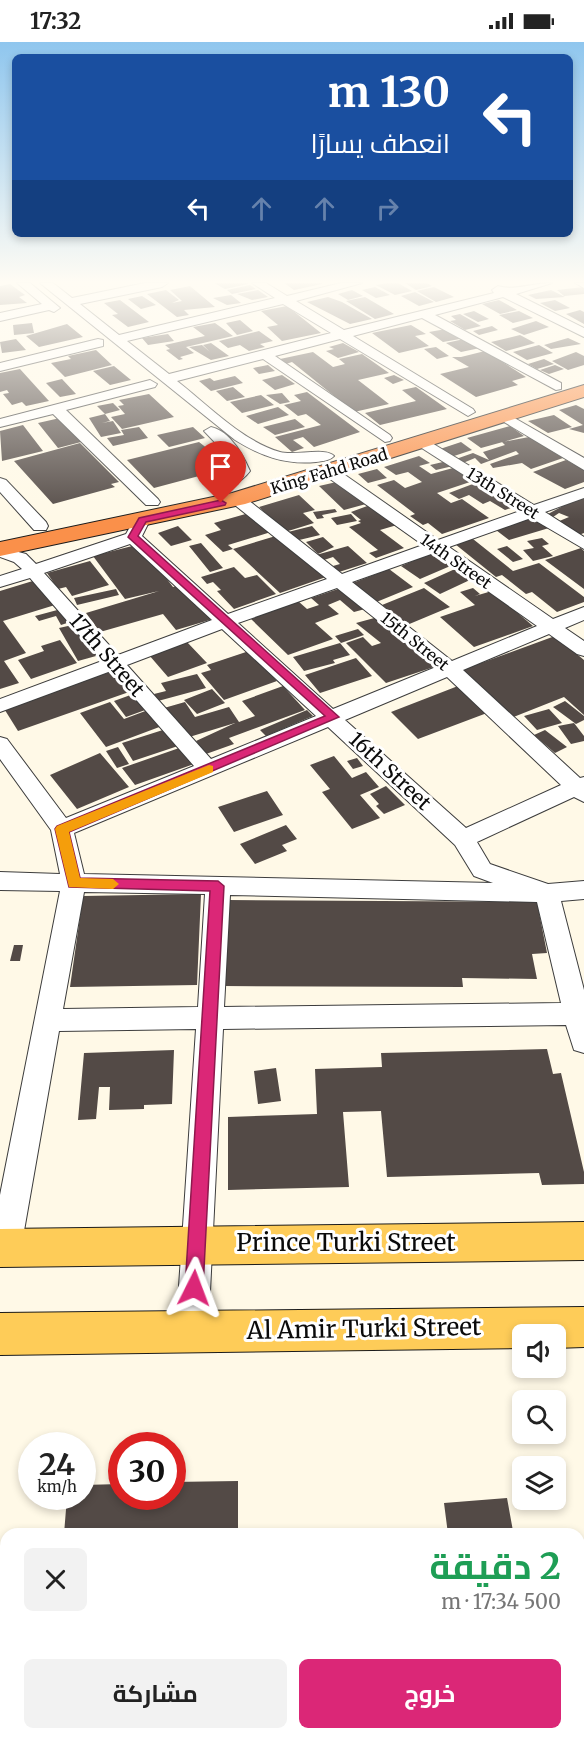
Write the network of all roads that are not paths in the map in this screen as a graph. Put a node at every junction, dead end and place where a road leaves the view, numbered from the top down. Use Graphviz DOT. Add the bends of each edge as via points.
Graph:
graph roads {
  1 [pos="23,362"];
  2 [pos="146,362"];
  3 [pos="231,362"];
  4 [pos="274,362"];
  5 [pos="388,362"];
  6 [pos="512,362"];
  7 [pos="124,363"];
  8 [pos="0,367"];
  9 [pos="167,379"];
  10 [pos="150,384"];
  11 [pos="556,386"];
  12 [pos="583,389"];
  13 [pos="56,409"];
  14 [pos="468,412"];
  15 [pos="504,416"];
  16 [pos="0,423"];
  17 [pos="240,437"];
  18 [pos="385,438"];
  19 [pos="223,440"];
  20 [pos="422,442"];
  21 [pos="328,463"];
  22 [pos="584,465"];
  23 [pos="0,483"];
  24 [pos="215,486"];
  25 [pos="584,493"];
  26 [pos="237,499"];
  27 [pos="530,511"];
  28 [pos="142,520"];
  29 [pos="40,526"];
  30 [pos="0,533"];
  31 [pos="584,544"];
  32 [pos="434,546"];
  33 [pos="0,550"];
  34 [pos="33,571"];
  35 [pos="339,580"];
  36 [pos="0,582"];
  37 [pos="584,613"];
  38 [pos="224,622"];
  39 [pos="552,626"];
  40 [pos="584,650"];
  41 [pos="113,662"];
  42 [pos="450,669"];
  43 [pos="0,706"];
  44 [pos="333,717"];
  45 [pos="0,744"];
  46 [pos="208,769"];
  47 [pos="582,789"];
  48 [pos="62,829"];
  49 [pos="462,839"];
  50 [pos="0,881"];
  51 [pos="74,883"];
  52 [pos="218,886"];
  53 [pos="584,890"];
  54 [pos="547,893"];
  55 [pos="580,1014"];
  56 [pos="210,1018"];
  57 [pos="48,1020"];
  58 [pos="584,1042"];
  59 [pos="584,1241"];
  60 [pos="196,1245"];
  61 [pos="3,1248"];
  62 [pos="584,1326"];
  63 [pos="192,1332"];
  64 [pos="0,1334"];
  1 -- 8 [label="street"];
  2 -- 9 [label="street"];
  3 -- 9 [label="street"];
  4 -- 18 [label="street"];
  5 -- 14 [label="street"];
  6 -- 11 [label="street"];
  7 -- 10 [label="street"];
  9 -- 17 [label="street"];
  10 -- 13 [label="street"];
  10 -- 19 [label="street"];
  11 -- 12 [label="highway, King Fahd Road"];
  11 -- 14 [label="highway, King Fahd Road"];
  12 -- 15 [label="highway, King Fahd Road"];
  13 -- 16 [label="street"];
  13 -- 28 [label="street, 16th Street"];
  14 -- 18 [label="highway, King Fahd Road"];
  15 -- 20 [label="highway, King Fahd Road"];
  15 -- 22 [label="street"];
  17 -- 19 [label="street" via="261,453 259,456 243,459"];
  17 -- 21 [label="street" via="279,458"];
  18 -- 21 [label="highway, King Fahd Road"];
  19 -- 24 [label="street" via="242,471"];
  20 -- 21 [label="highway, King Fahd Road"];
  20 -- 27 [label="street, 13th Street"];
  21 -- 24 [label="highway, King Fahd Road"];
  21 -- 26 [label="highway, King Fahd Road"];
  21 -- 32 [label="street, 14th Street"];
  23 -- 29 [label="street"];
  24 -- 28 [label="highway, King Fahd Road"];
  25 -- 27 [label="street"];
  26 -- 28 [label="highway, King Fahd Road"];
  26 -- 35 [label="street, 15th Street"];
  27 -- 31 [label="street, 13th Street"];
  27 -- 32 [label="street"];
  28 -- 29 [label="highway, King Fahd Road"];
  28 -- 33 [label="highway, King Fahd Road"];
  28 -- 34 [label="street"];
  28 -- 38 [label="street, 16th Street"];
  29 -- 30 [label="highway, King Fahd Road"];
  32 -- 35 [label="street"];
  32 -- 39 [label="street, 14th Street"];
  33 -- 34 [label="street, 17th Street" via="20,558"];
  34 -- 36 [label="street"];
  34 -- 41 [label="street, 17th Street"];
  35 -- 38 [label="street"];
  35 -- 42 [label="street, 15th Street"];
  37 -- 39 [label="street"];
  38 -- 41 [label="street"];
  38 -- 44 [label="street, 16th Street"];
  39 -- 40 [label="street, 14th Street"];
  39 -- 42 [label="street"];
  41 -- 43 [label="street"];
  41 -- 46 [label="street, 17th Street"];
  42 -- 44 [label="street"];
  42 -- 47 [label="street, 15th Street"];
  44 -- 46 [label="street"];
  44 -- 49 [label="street, 16th Street"];
  45 -- 48 [label="street"];
  46 -- 48 [label="street"];
  47 -- 49 [label="street"];
  48 -- 51 [label="street"];
  49 -- 54 [label="street, 16th Street" via="482,870"];
  50 -- 51 [label="street"];
  51 -- 52 [label="street"];
  51 -- 57 [label="street"];
  52 -- 54 [label="street"];
  52 -- 56 [label="street"];
  53 -- 54 [label="street"];
  54 -- 55 [label="street"];
  55 -- 56 [label="street"];
  55 -- 58 [label="street"];
  56 -- 57 [label="street"];
  56 -- 60 [label="street"];
  57 -- 61 [label="street"];
  59 -- 60 [label="main road, Prince Turki Street"];
  60 -- 61 [label="main road, Prince Turki Street"];
  60 -- 63 [label="street"];
  62 -- 63 [label="main road, Al Amir Turki Street"];
  63 -- 64 [label="main road, Al Amir Turki Street"];
}
